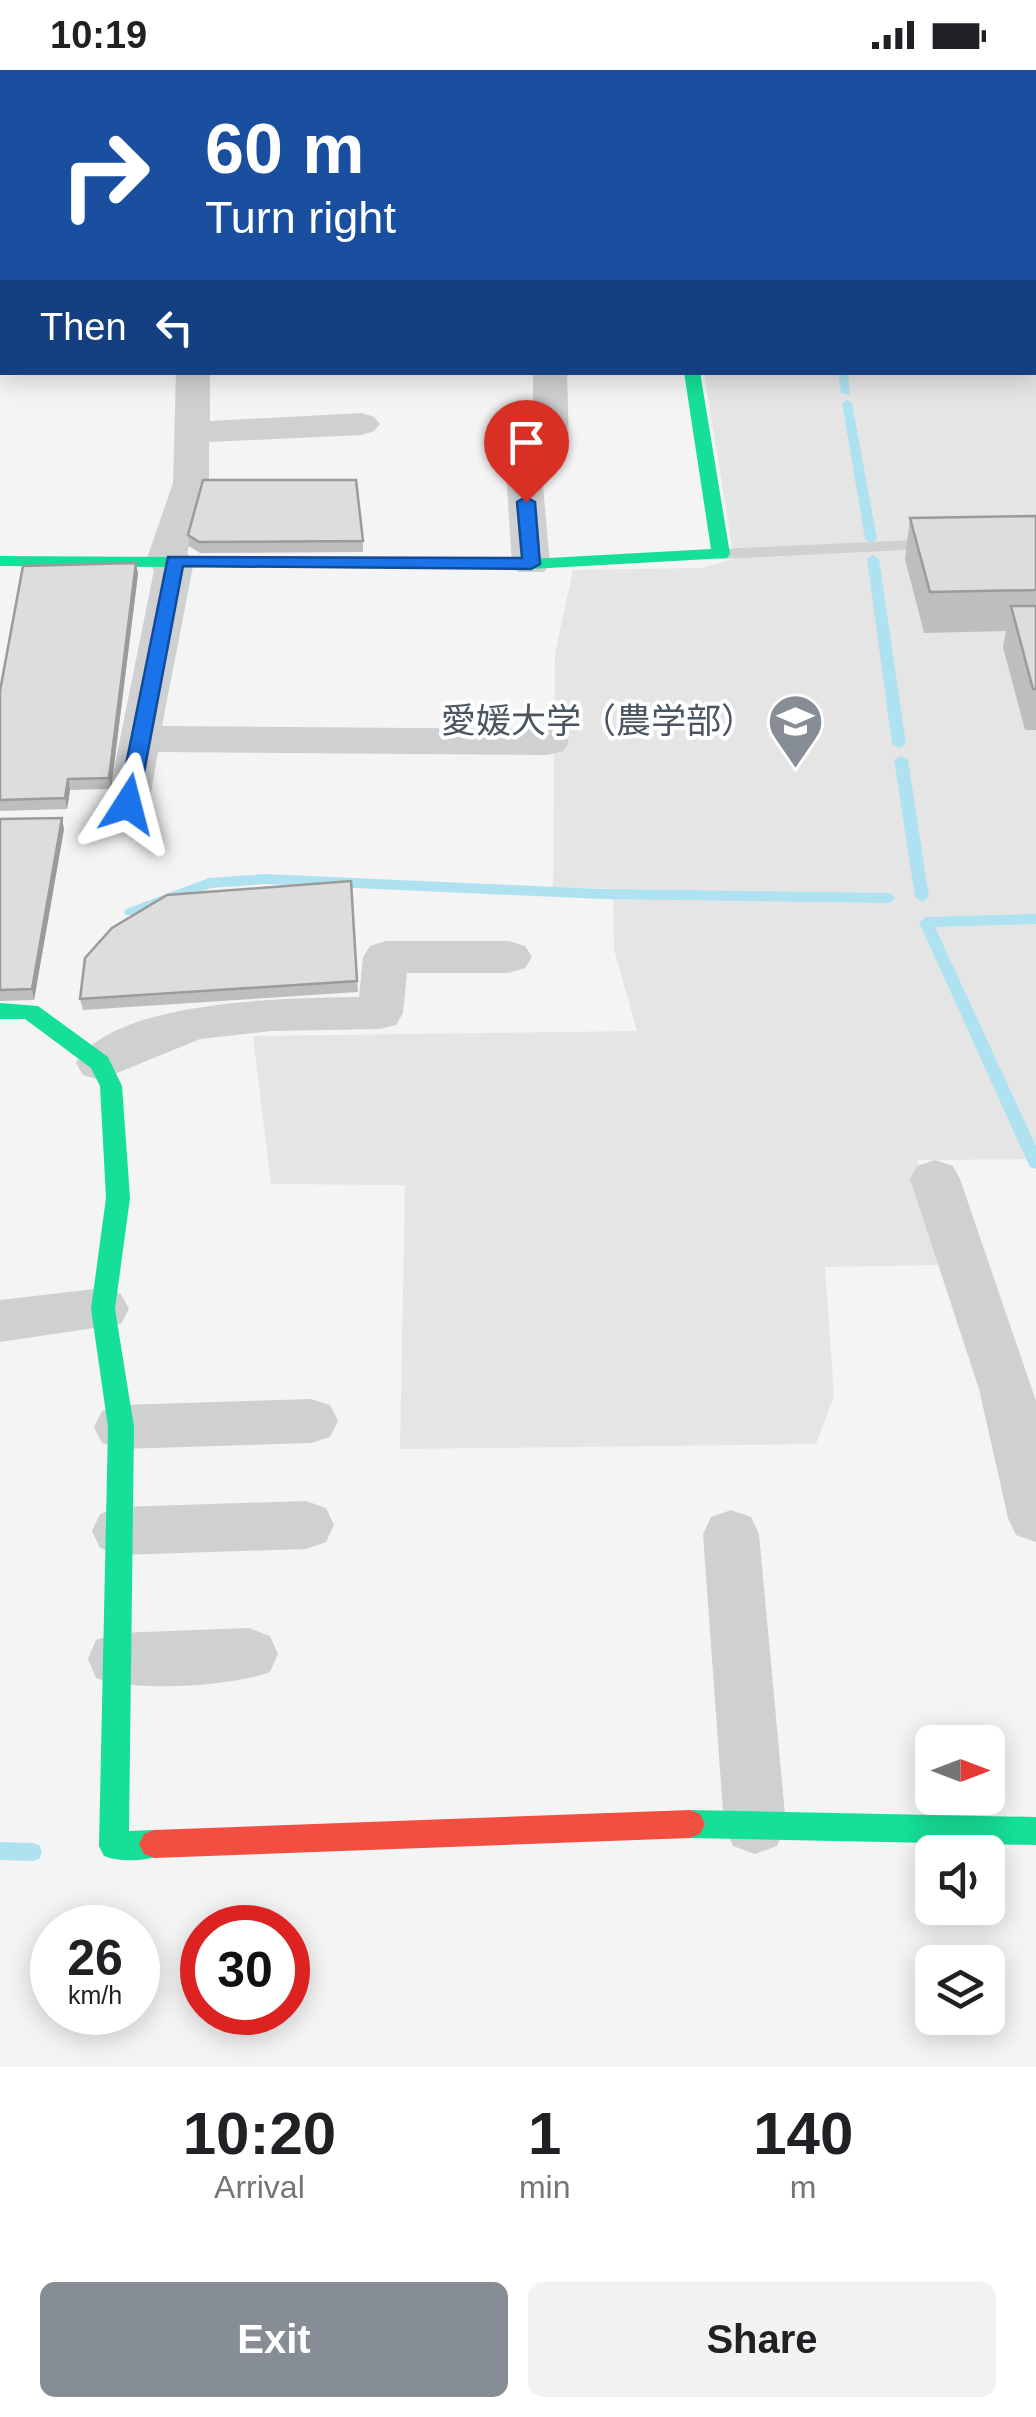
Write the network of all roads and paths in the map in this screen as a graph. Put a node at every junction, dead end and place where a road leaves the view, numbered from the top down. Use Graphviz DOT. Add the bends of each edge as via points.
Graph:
graph roads {
  1 [pos="193,375"];
  2 [pos="550,375"];
  3 [pos="692,375"];
  4 [pos="362,423"];
  5 [pos="192,432"];
  6 [pos="960,543"];
  7 [pos="721,554"];
  8 [pos="0,561"];
  9 [pos="170,561"];
  10 [pos="531,564"];
  11 [pos="138,739"];
  12 [pos="548,742"];
  13 [pos="128,804"];
  14 [pos="509,957"];
  15 [pos="0,1011"];
  16 [pos="100,1064"];
  17 [pos="935,1179"];
  18 [pos="102,1309"];
  19 [pos="0,1321"];
  20 [pos="310,1422"];
  21 [pos="120,1427"];
  22 [pos="1036,1518"];
  23 [pos="306,1525"];
  24 [pos="120,1531"];
  25 [pos="731,1534"];
  26 [pos="249,1654"];
  27 [pos="117,1660"];
  28 [pos="755,1825"];
  29 [pos="1036,1831"];
  1 -- 5 [label="street"];
  2 -- 10 [label="street" via="550,449 524,472"];
  3 -- 7 [label="street"];
  4 -- 5 [label="street"];
  5 -- 9 [label="street" via="191,483"];
  6 -- 7 [label="lane"];
  7 -- 10 [label="street"];
  8 -- 9 [label="street"];
  9 -- 10 [label="street"];
  9 -- 11 [label="street"];
  11 -- 12 [label="street"];
  11 -- 13 [label="street"];
  14 -- 16 [label="street" via="386,957 380,1013 211,1017 122,1048"];
  15 -- 16 [label="street" via="30,1011"];
  16 -- 18 [label="street" via="112,1086 118,1198"];
  17 -- 22 [label="street"];
  18 -- 19 [label="street"];
  18 -- 21 [label="street"];
  20 -- 21 [label="street"];
  21 -- 24 [label="street"];
  23 -- 24 [label="street"];
  24 -- 27 [label="street"];
  25 -- 28 [label="street"];
  26 -- 27 [label="street"];
  27 -- 28 [label="street" via="114,1846 635,1823"];
  28 -- 29 [label="street"];
}
